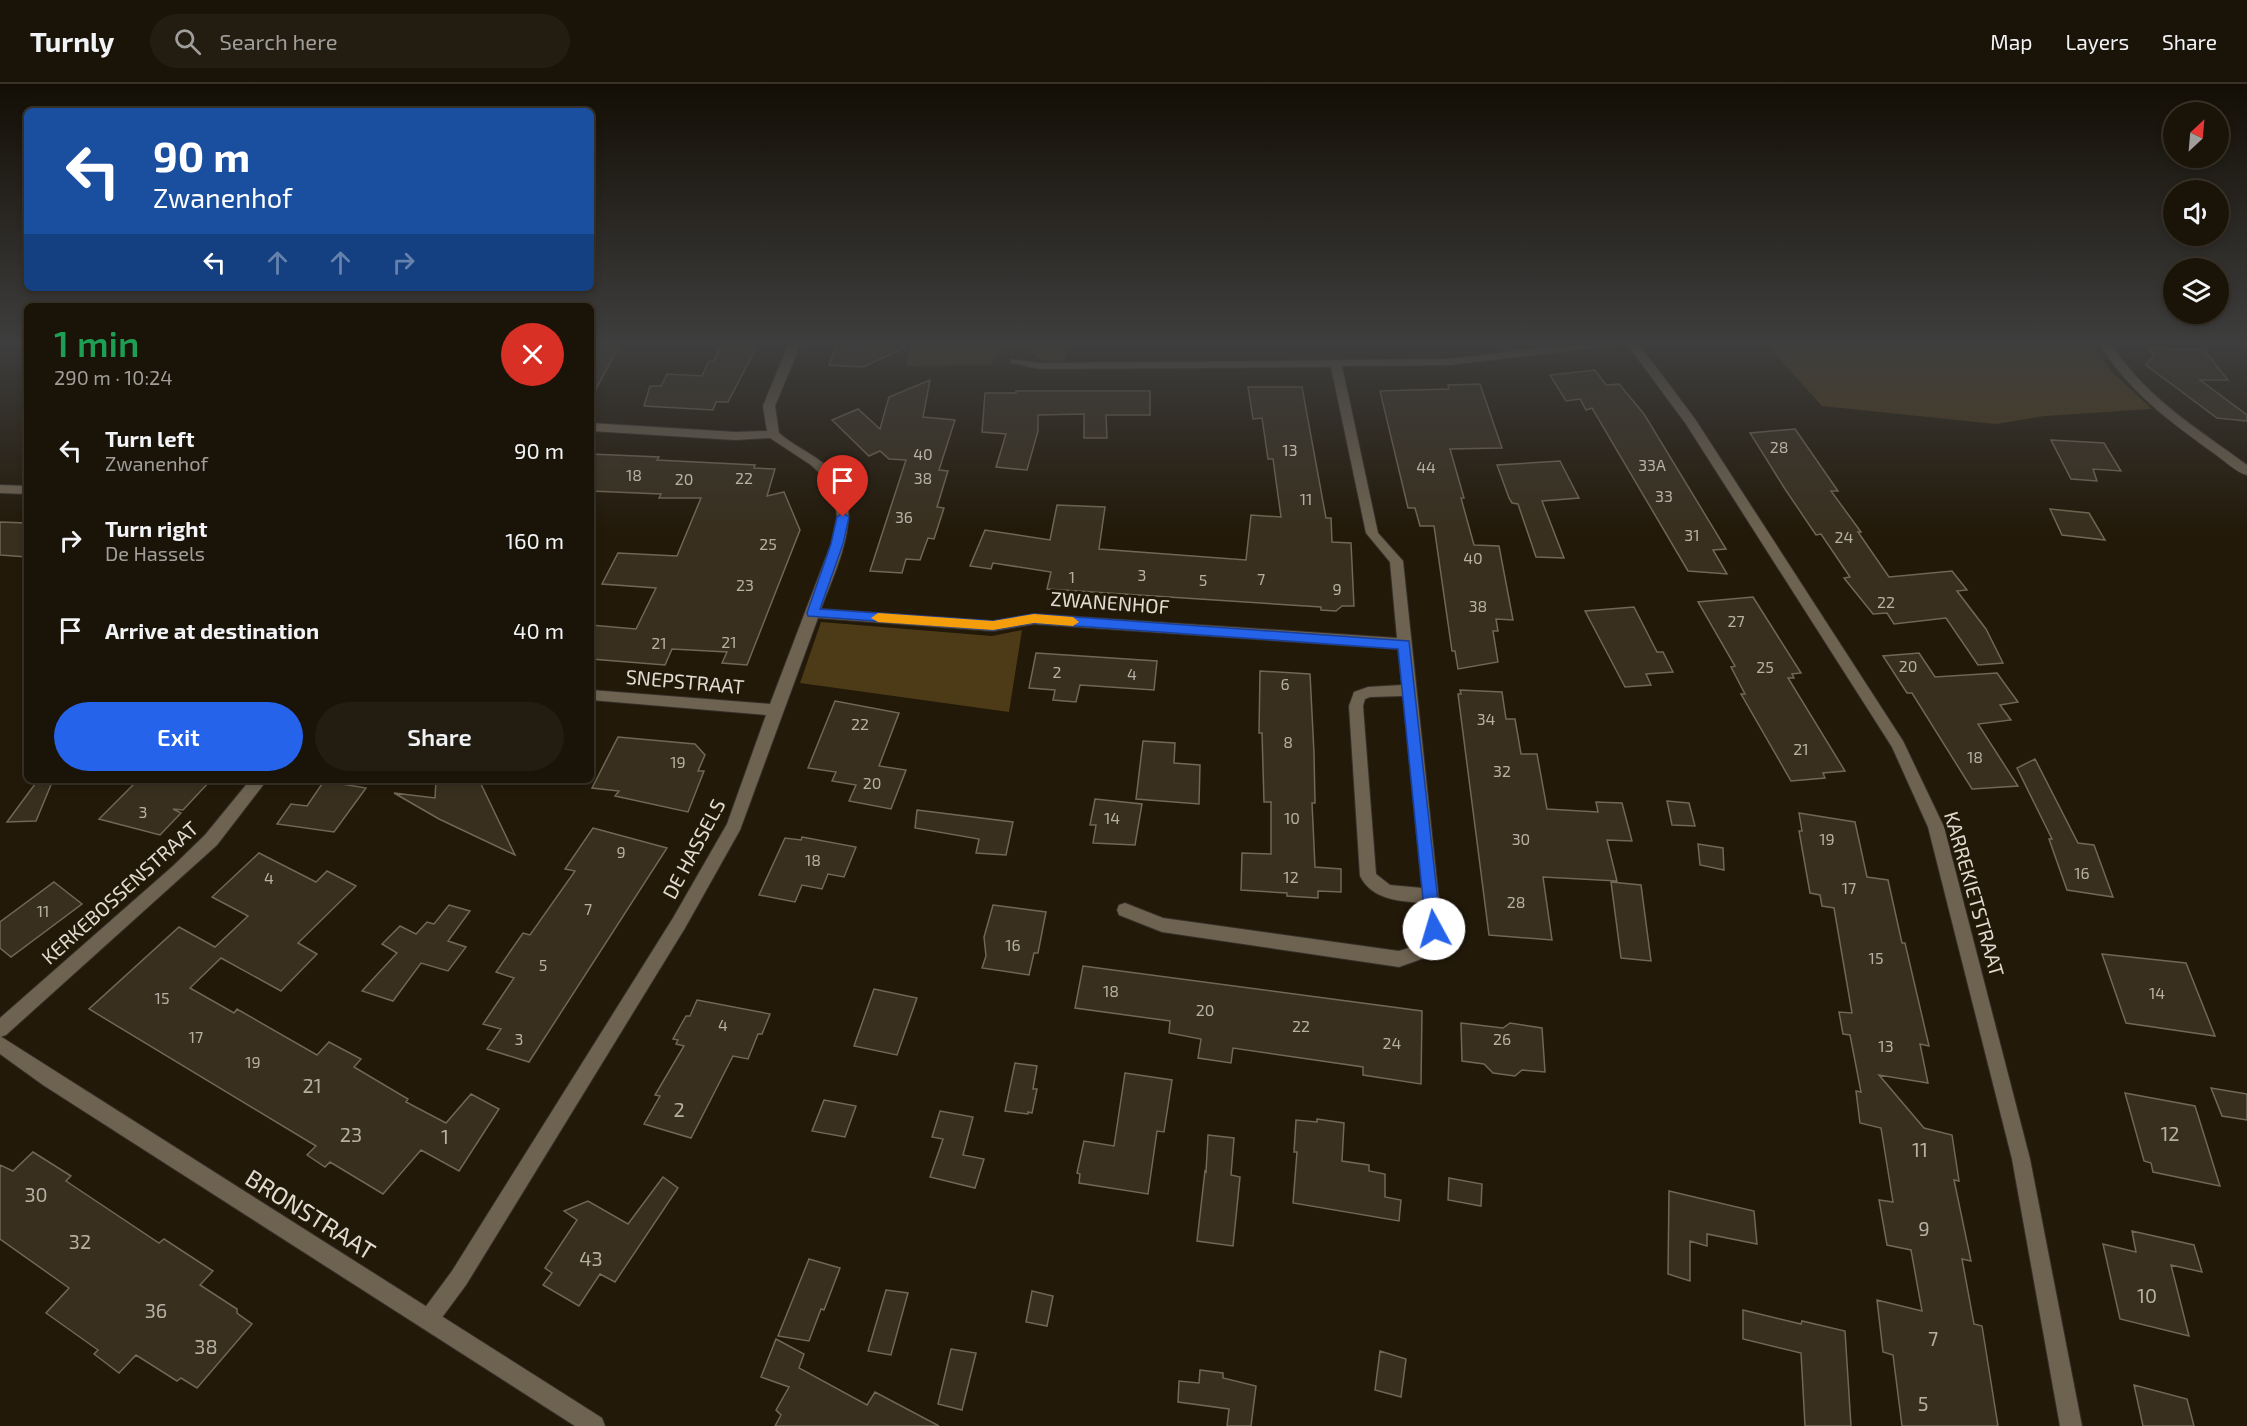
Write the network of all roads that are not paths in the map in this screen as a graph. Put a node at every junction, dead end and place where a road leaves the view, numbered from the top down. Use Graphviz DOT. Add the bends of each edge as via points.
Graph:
graph roads {
  1 [pos="770,406"];
  2 [pos="1345,406"];
  3 [pos="1678,406"];
  4 [pos="2159,406"];
  5 [pos="594,427"];
  6 [pos="773,434"];
  7 [pos="2247,471"];
  8 [pos="0,489"];
  9 [pos="24,490"];
  10 [pos="813,613"];
  11 [pos="1404,645"];
  12 [pos="1409,690"];
  13 [pos="594,695"];
  14 [pos="775,710"];
  15 [pos="257,783"];
  16 [pos="1430,896"];
  17 [pos="1125,910"];
  18 [pos="0,1029"];
  19 [pos="0,1044"];
  20 [pos="428,1320"];
  21 [pos="594,1426"];
  22 [pos="2071,1426"];
  1 -- 6 [label="street"];
  2 -- 11 [label="street" via="1372,533 1396,561"];
  3 -- 22 [label="street, KARREKIETSTRAAT" via="1898,745 1936,827 2021,1159"];
  4 -- 7 [label="street"];
  5 -- 6 [label="street" via="735,436"];
  6 -- 10 [label="street, DE HASSELS" via="823,469 840,494 841,526"];
  8 -- 9 [label="street"];
  10 -- 11 [label="street, ZWANENHOF" via="993,626 1034,619"];
  10 -- 14 [label="street, DE HASSELS"];
  11 -- 12 [label="street"];
  12 -- 16 [label="street"];
  12 -- 16 [label="street" via="1368,692 1359,696 1356,705 1368,876 1373,886 1388,892"];
  13 -- 14 [label="street, SNEPSTRAAT"];
  14 -- 20 [label="street, DE HASSELS" via="734,825 679,923 459,1278"];
  15 -- 18 [label="street, KERKEBOSSENSTRAAT" via="211,840 179,871"];
  16 -- 17 [label="street" via="1434,929 1424,951 1399,958 1162,925"];
  19 -- 20 [label="street, BRONSTRAAT"];
  20 -- 21 [label="street, BRONSTRAAT"];
}
